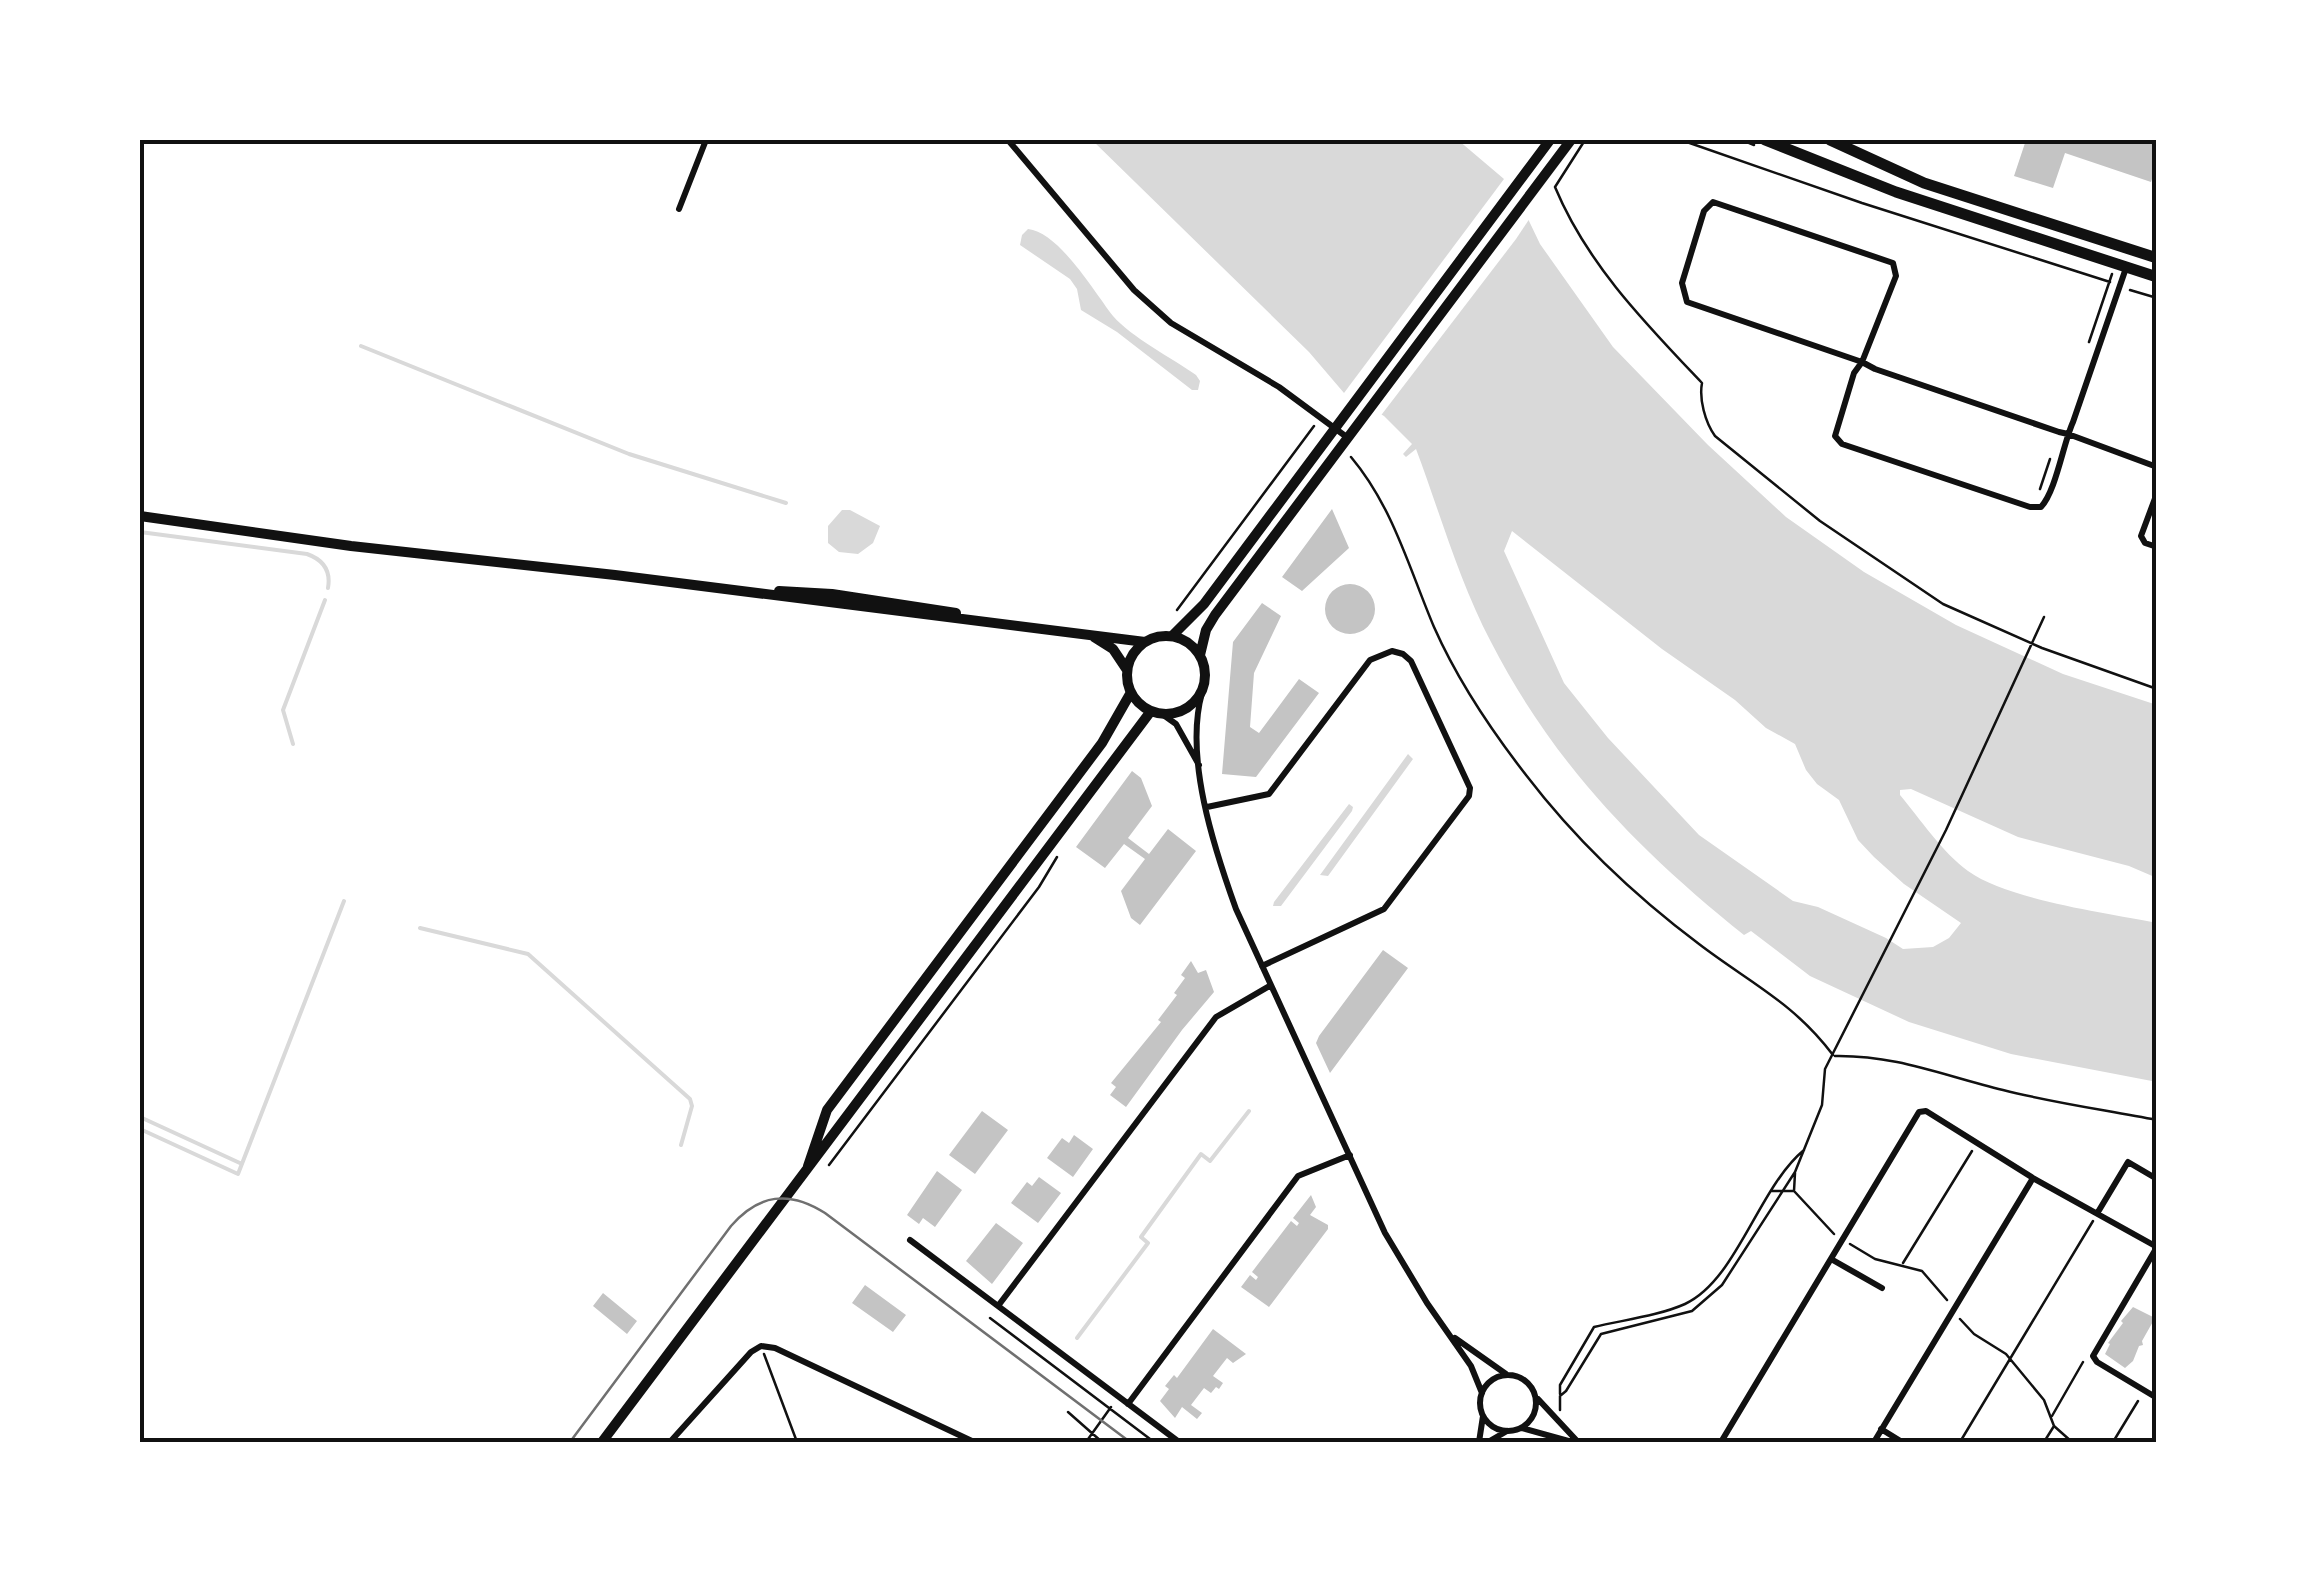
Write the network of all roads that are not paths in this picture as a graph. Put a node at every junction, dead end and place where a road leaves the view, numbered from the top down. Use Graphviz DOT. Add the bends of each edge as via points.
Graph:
graph roads {
  1 [pos="706,140"];
  2 [pos="1008,140"];
  3 [pos="1550,140"];
  4 [pos="1571,140"];
  5 [pos="1765,140"];
  6 [pos="1830,140"];
  7 [pos="679,210"];
  8 [pos="2157,258"];
  9 [pos="2126,267"];
  10 [pos="2157,277"];
  11 [pos="1862,362"];
  12 [pos="1335,428"];
  13 [pos="2068,434"];
  14 [pos="1348,438"];
  15 [pos="2157,466"];
  16 [pos="2157,493"];
  17 [pos="140,516"];
  18 [pos="2157,548"];
  19 [pos="1088,634"];
  20 [pos="1172,636"];
  21 [pos="1145,642"];
  22 [pos="1200,655"];
  23 [pos="1127,672"];
  24 [pos="1202,693"];
  25 [pos="1130,694"];
  26 [pos="1156,713"];
  27 [pos="1200,766"];
  28 [pos="1207,807"];
  29 [pos="1262,966"];
  30 [pos="1270,985"];
  31 [pos="1350,1155"];
  32 [pos="807,1170"];
  33 [pos="2034,1178"];
  34 [pos="2157,1179"];
  35 [pos="2098,1212"];
  36 [pos="910,1240"];
  37 [pos="2157,1247"];
  38 [pos="1831,1259"];
  39 [pos="1882,1288"];
  40 [pos="998,1306"];
  41 [pos="1450,1334"];
  42 [pos="1507,1375"];
  43 [pos="1482,1393"];
  44 [pos="1536,1397"];
  45 [pos="2157,1398"];
  46 [pos="1128,1404"];
  47 [pos="1483,1414"];
  48 [pos="1520,1428"];
  49 [pos="1881,1429"];
  50 [pos="1506,1430"];
  51 [pos="602,1442"];
  52 [pos="670,1442"];
  53 [pos="974,1442"];
  54 [pos="1179,1442"];
  55 [pos="1479,1442"];
  56 [pos="1488,1442"];
  57 [pos="1575,1442"];
  58 [pos="1721,1442"];
  59 [pos="1874,1442"];
  60 [pos="1902,1442"];
  1 -- 7 [label="street"];
  2 -- 12 [label="street" via="1153,310"];
  3 -- 12 [label="main road"];
  4 -- 14 [label="main road"];
  5 -- 9 [label="main road" via="1896,192"];
  6 -- 8 [label="main road" via="1924,183"];
  9 -- 10 [label="main road"];
  9 -- 13 [label="street"];
  11 -- 11 [label="street" via="1896,276 1893,263 1709,204 1682,284 1687,302"];
  11 -- 13 [label="street"];
  11 -- 13 [label="street" via="1836,431 1842,444 2037,508 2047,500"];
  12 -- 14 [label="street"];
  12 -- 20 [label="main road" via="1204,604"];
  13 -- 15 [label="street"];
  14 -- 22 [label="main road" via="1215,616"];
  16 -- 18 [label="street" via="2141,536"];
  17 -- 19 [label="main road"];
  19 -- 21 [label="main road"];
  19 -- 23 [label="main road" via="1113,649"];
  20 -- 21 [label="main road"];
  20 -- 22 [label="main road"];
  21 -- 23 [label="main road"];
  22 -- 24 [label="main road"];
  23 -- 25 [label="main road"];
  24 -- 26 [label="main road" via="1185,710"];
  24 -- 27 [label="street" via="1196,720"];
  25 -- 26 [label="main road"];
  25 -- 32 [label="main road" via="1102,743 827,1110"];
  26 -- 27 [label="street" via="1176,724"];
  26 -- 32 [label="main road"];
  27 -- 28 [label="street"];
  28 -- 29 [label="street" via="1216,856"];
  28 -- 29 [label="street" via="1270,794 1367,662 1392,651 1411,661 1470,788 1384,910"];
  29 -- 30 [label="street"];
  30 -- 31 [label="street"];
  30 -- 40 [label="street" via="1216,1017"];
  31 -- 41 [label="street" via="1405,1268"];
  31 -- 46 [label="street" via="1298,1176"];
  32 -- 51 [label="main road"];
  33 -- 35 [label="street"];
  33 -- 38 [label="street" via="1930,1114 1917,1114"];
  33 -- 49 [label="street"];
  34 -- 35 [label="street" via="2128,1162"];
  35 -- 37 [label="street"];
  36 -- 40 [label="street"];
  37 -- 45 [label="street" via="2093,1356"];
  38 -- 39 [label="street"];
  38 -- 58 [label="street"];
  40 -- 46 [label="street"];
  41 -- 42 [label="street"];
  41 -- 43 [label="street"];
  42 -- 43 [label="street"];
  42 -- 44 [label="street" via="1525,1380"];
  43 -- 47 [label="street"];
  44 -- 48 [label="street" via="1534,1415"];
  44 -- 57 [label="street"];
  46 -- 54 [label="street"];
  47 -- 50 [label="street"];
  47 -- 55 [label="street"];
  48 -- 50 [label="street"];
  48 -- 57 [label="street"];
  49 -- 59 [label="street"];
  49 -- 60 [label="street"];
  50 -- 56 [label="street"];
  52 -- 53 [label="street" via="761,1346"];
}
